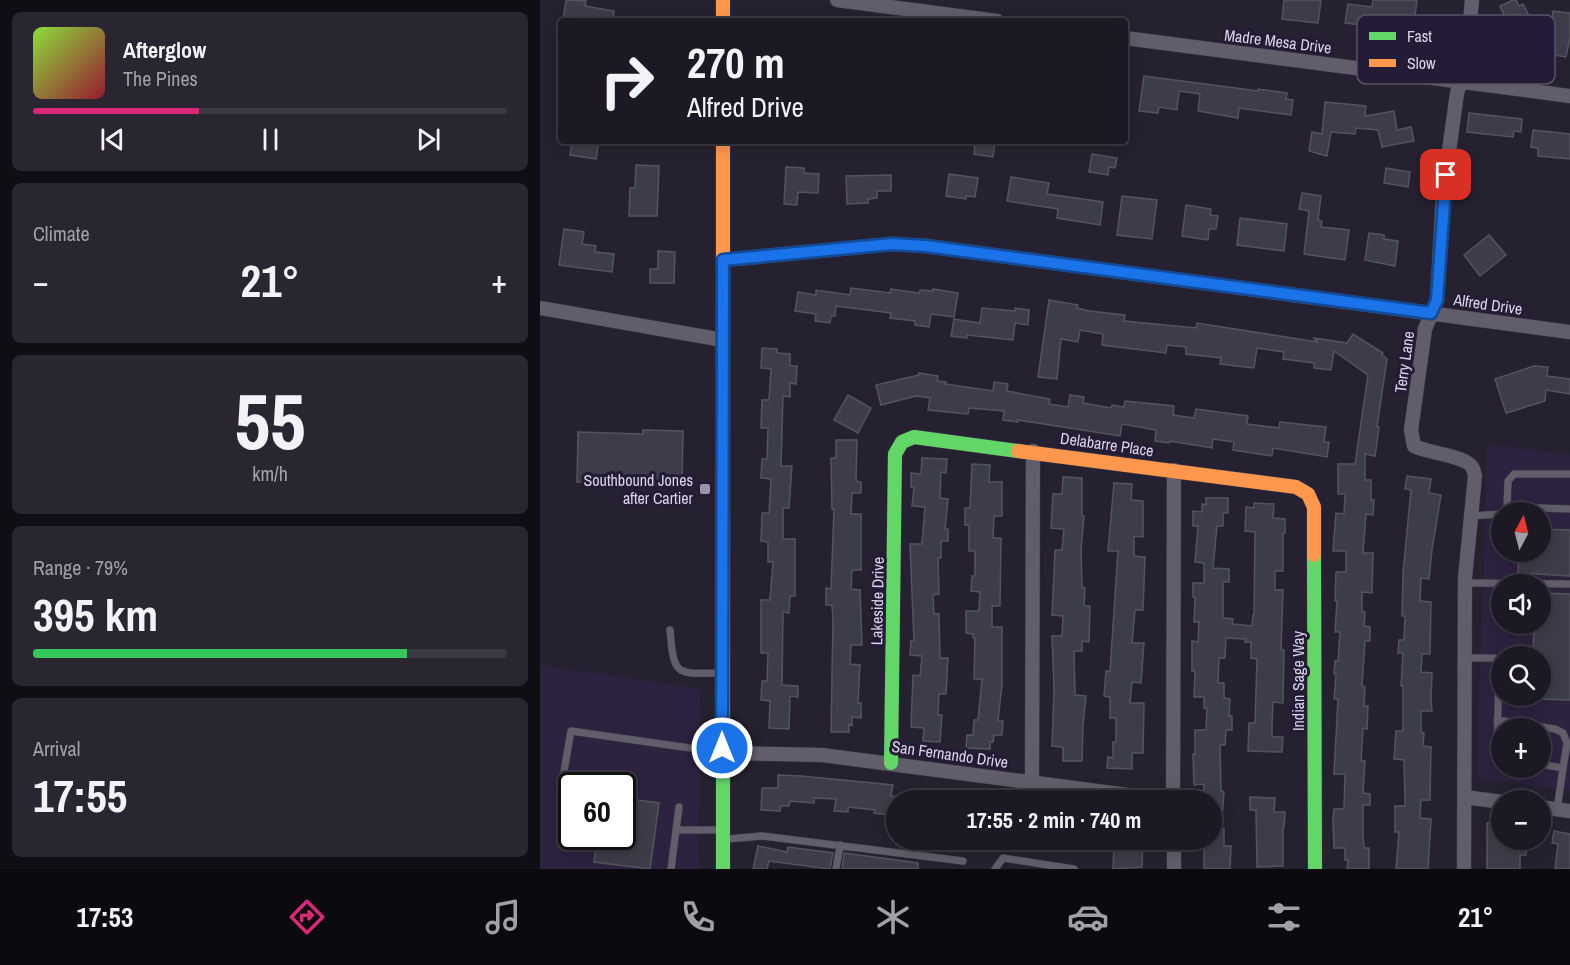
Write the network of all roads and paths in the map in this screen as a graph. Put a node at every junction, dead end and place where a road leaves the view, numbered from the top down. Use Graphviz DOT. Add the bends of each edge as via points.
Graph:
graph roads {
  1 [pos="723,0"];
  2 [pos="837,0"];
  3 [pos="1472,0"];
  4 [pos="885,6"];
  5 [pos="1471,15"];
  6 [pos="723,18"];
  7 [pos="883,18"];
  8 [pos="975,18"];
  9 [pos="1128,38"];
  10 [pos="1357,68"];
  11 [pos="1460,84"];
  12 [pos="1477,84"];
  13 [pos="1570,96"];
  14 [pos="723,144"];
  15 [pos="723,260"];
  16 [pos="540,308"];
  17 [pos="1431,313"];
  18 [pos="1570,332"];
  19 [pos="723,340"];
  20 [pos="902,442"];
  21 [pos="1033,451"];
  22 [pos="1174,470"];
  23 [pos="1570,474"];
  24 [pos="1308,494"];
  25 [pos="1507,502"];
  26 [pos="1551,508"];
  27 [pos="1570,509"];
  28 [pos="1491,515"];
  29 [pos="1471,516"];
  30 [pos="1465,583"];
  31 [pos="1570,584"];
  32 [pos="670,630"];
  33 [pos="1465,658"];
  34 [pos="722,673"];
  35 [pos="1497,718"];
  36 [pos="1551,728"];
  37 [pos="722,751"];
  38 [pos="891,763"];
  39 [pos="1551,766"];
  40 [pos="1563,768"];
  41 [pos="564,772"];
  42 [pos="1032,782"];
  43 [pos="1091,790"];
  44 [pos="1173,790"];
  45 [pos="1465,797"];
  46 [pos="1491,801"];
  47 [pos="679,807"];
  48 [pos="1564,811"];
  49 [pos="676,830"];
  50 [pos="722,835"];
  51 [pos="840,845"];
  52 [pos="1174,850"];
  53 [pos="963,861"];
  54 [pos="671,869"];
  55 [pos="723,869"];
  56 [pos="836,869"];
  57 [pos="995,869"];
  58 [pos="1074,869"];
  59 [pos="1174,869"];
  60 [pos="1315,869"];
  61 [pos="1464,869"];
  1 -- 6 [label="street"];
  2 -- 4 [label="street"];
  3 -- 5 [label="street, Terry Lane"];
  4 -- 7 [label="street"];
  4 -- 8 [label="street"];
  9 -- 10 [label="street, Madre Mesa Drive"];
  11 -- 17 [label="street, Terry Lane" via="1443,195 1437,300"];
  12 -- 13 [label="street, Madre Mesa Drive"];
  14 -- 15 [label="street"];
  15 -- 17 [label="street, Alfred Drive" via="892,244 926,246"];
  15 -- 19 [label="street"];
  16 -- 19 [label="street"];
  17 -- 18 [label="street, Alfred Drive"];
  17 -- 29 [label="street, Terry Lane" via="1425,329 1411,430 1414,446 1466,460 1473,467"];
  19 -- 34 [label="street"];
  20 -- 21 [label="street, Delabarre Place" via="914,437"];
  20 -- 38 [label="street, Lakeside Drive" via="895,454"];
  21 -- 22 [label="street, Delabarre Place"];
  21 -- 42 [label="street"];
  22 -- 24 [label="street, Delabarre Place" via="1296,488"];
  22 -- 44 [label="street"];
  23 -- 25 [label="lane" via="1514,474 1508,481"];
  24 -- 60 [label="street, Indian Sage Way" via="1314,507"];
  26 -- 27 [label="lane"];
  28 -- 29 [label="lane"];
  29 -- 30 [label="street"];
  30 -- 31 [label="lane"];
  30 -- 33 [label="street"];
  32 -- 34 [label="lane" via="674,663 679,670 690,674"];
  33 -- 35 [label="lane" via="1494,658 1498,662"];
  33 -- 45 [label="street"];
  34 -- 37 [label="street"];
  36 -- 40 [label="lane" via="1563,733 1567,743"];
  37 -- 38 [label="street, San Fernando Drive" via="822,755"];
  37 -- 41 [label="lane" via="571,731"];
  37 -- 50 [label="street"];
  38 -- 42 [label="street, San Fernando Drive"];
  39 -- 40 [label="lane"];
  40 -- 48 [label="lane"];
  42 -- 43 [label="street, San Fernando Drive"];
  45 -- 46 [label="street"];
  45 -- 61 [label="street"];
  47 -- 49 [label="lane"];
  49 -- 50 [label="lane"];
  49 -- 54 [label="lane"];
  50 -- 51 [label="lane"];
  50 -- 55 [label="street"];
  51 -- 53 [label="lane"];
  51 -- 56 [label="lane"];
  52 -- 59 [label="street"];
  57 -- 58 [label="lane" via="1003,858"];
}
